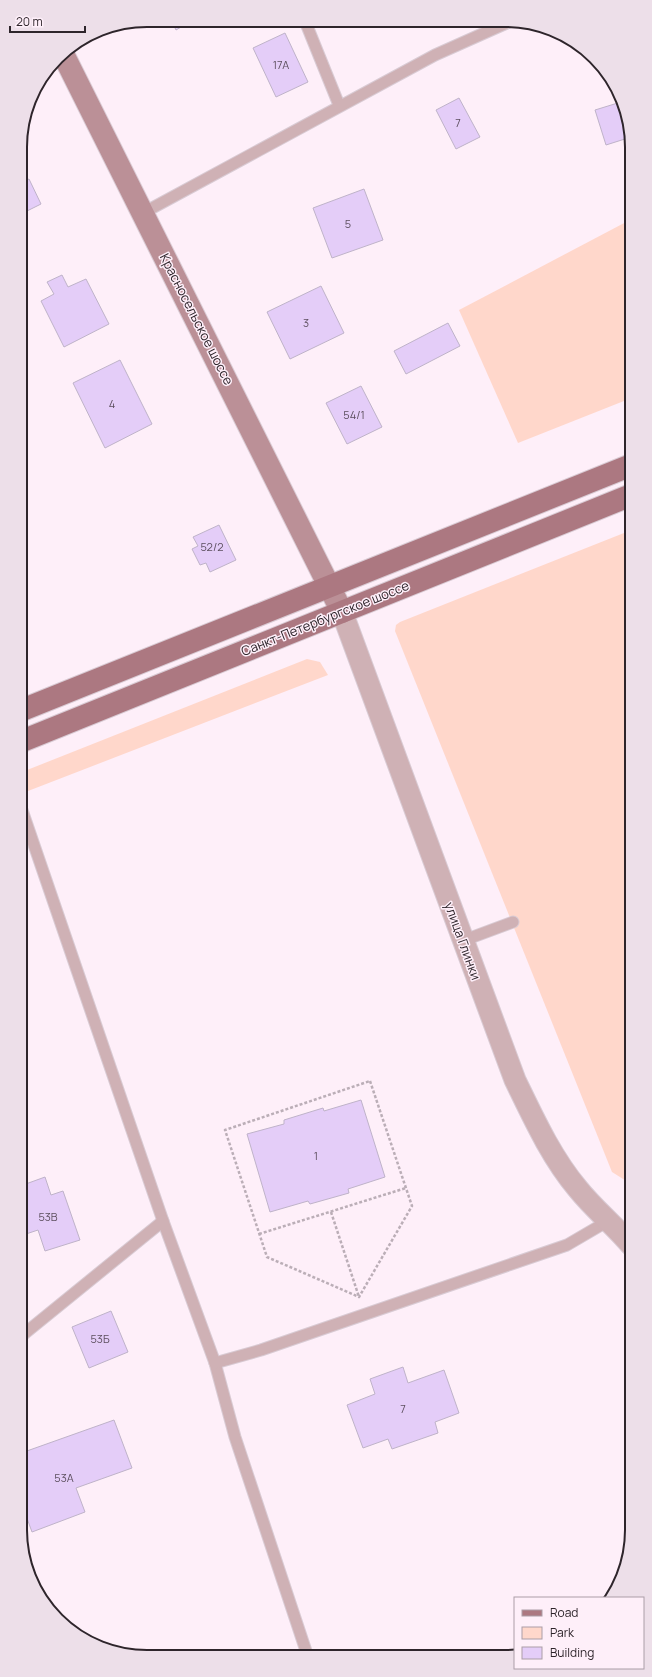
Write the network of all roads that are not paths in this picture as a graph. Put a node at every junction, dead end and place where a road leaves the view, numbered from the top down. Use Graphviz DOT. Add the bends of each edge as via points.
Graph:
graph roads {
  1 [pos="307,27"];
  2 [pos="498,27"];
  3 [pos="66,59"];
  4 [pos="339,105"];
  5 [pos="143,213"];
  6 [pos="625,468"];
  7 [pos="625,498"];
  8 [pos="330,586"];
  9 [pos="342,612"];
  10 [pos="27,708"];
  11 [pos="27,739"];
  12 [pos="27,825"];
  13 [pos="513,922"];
  14 [pos="462,940"];
  15 [pos="163,1221"];
  16 [pos="608,1221"];
  17 [pos="625,1236"];
  18 [pos="27,1332"];
  19 [pos="215,1362"];
  20 [pos="306,1650"];
  1 -- 4 [label="lane"];
  2 -- 4 [label="lane" via="434,55"];
  3 -- 5 [label="main road, Красносельское шоссе"];
  4 -- 5 [label="lane"];
  5 -- 8 [label="main road, Красносельское шоссе"];
  6 -- 8 [label="main road, Санкт-Петербургское шоссе"];
  7 -- 9 [label="main road, Санкт-Петербургское шоссе"];
  8 -- 9 [label="main road, Красносельское шоссе"];
  8 -- 10 [label="main road, Санкт-Петербургское шоссе"];
  9 -- 11 [label="main road, Санкт-Петербургское шоссе"];
  9 -- 14 [label="street, улица Глинки"];
  12 -- 15 [label="lane"];
  13 -- 14 [label="lane"];
  14 -- 16 [label="street, улица Глинки" via="515,1080 534,1119 555,1157 577,1188"];
  15 -- 18 [label="lane"];
  15 -- 19 [label="lane"];
  16 -- 17 [label="street, улица Глинки"];
  16 -- 19 [label="lane" via="567,1244 261,1350"];
  19 -- 20 [label="lane" via="235,1437"];
}
